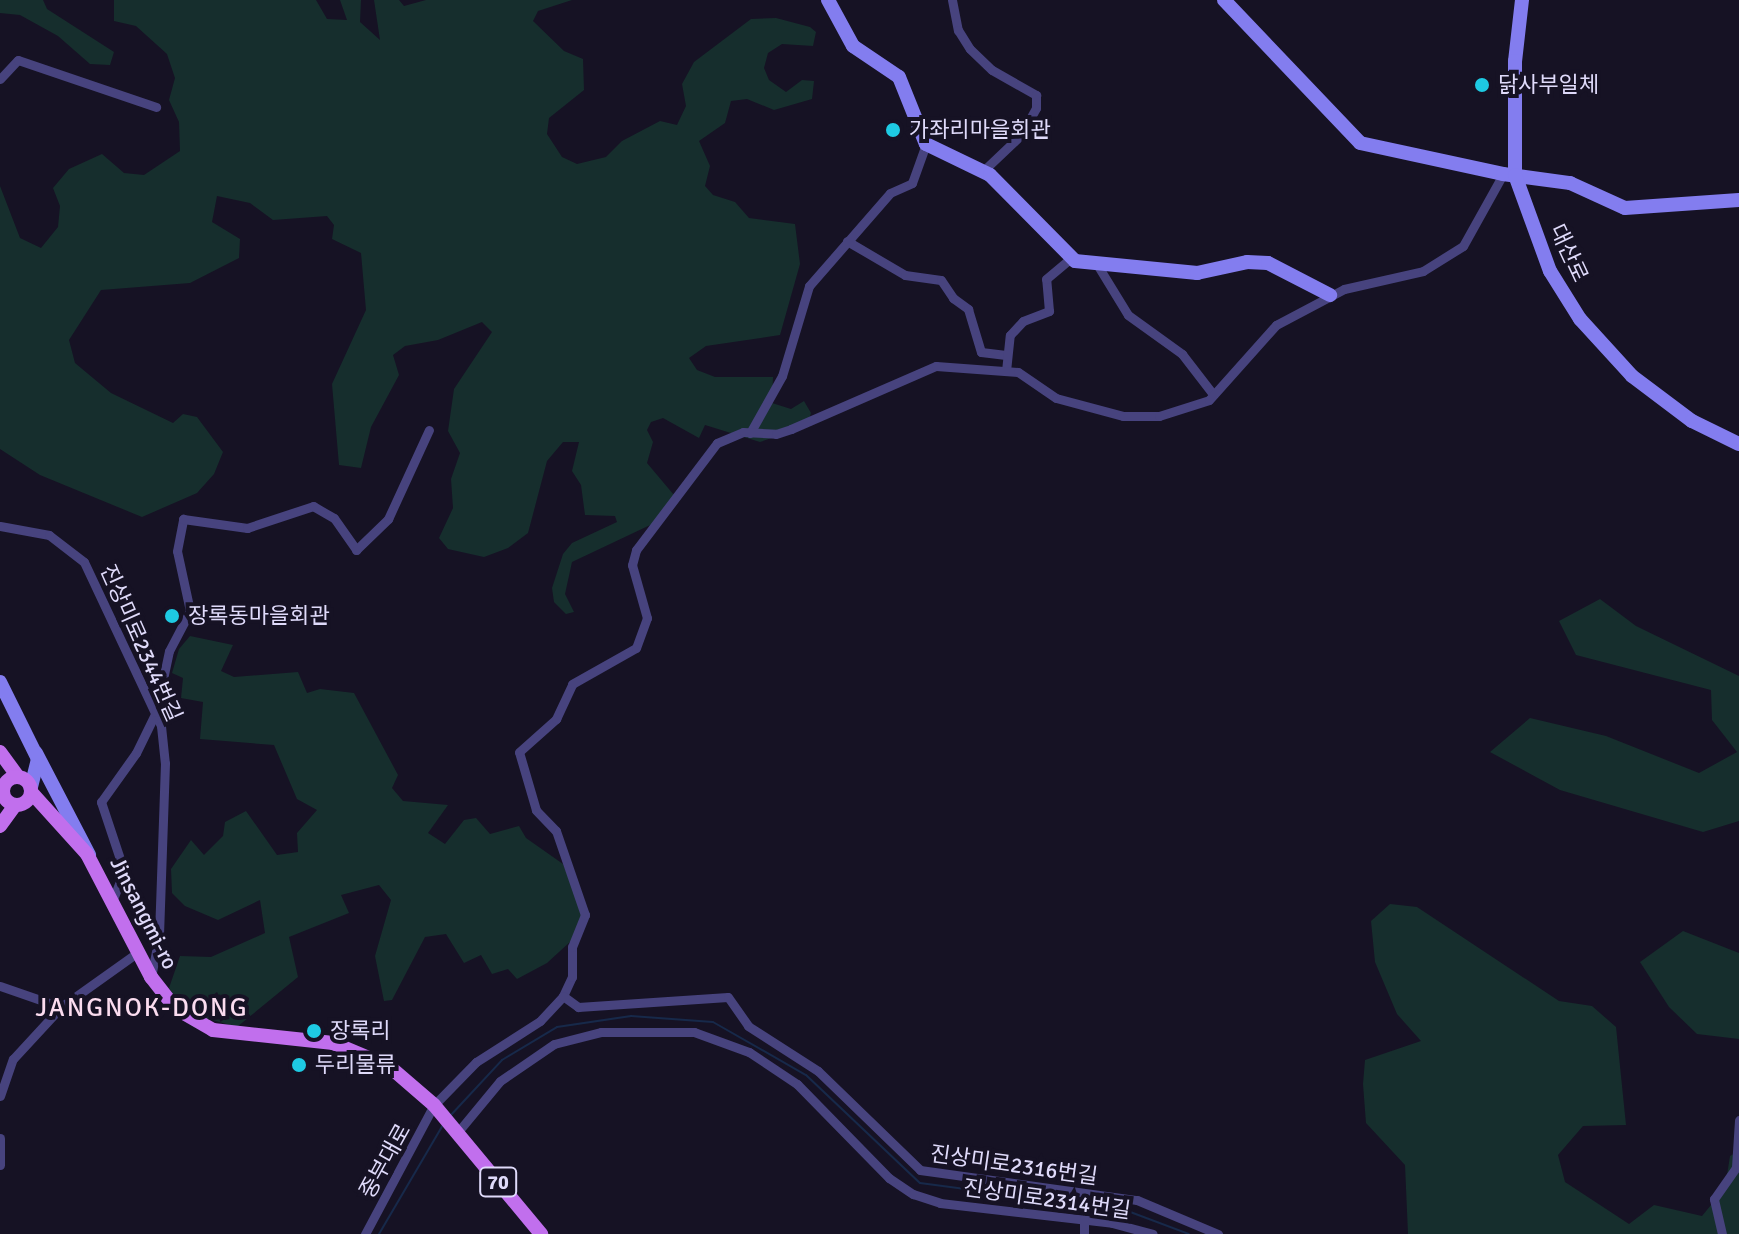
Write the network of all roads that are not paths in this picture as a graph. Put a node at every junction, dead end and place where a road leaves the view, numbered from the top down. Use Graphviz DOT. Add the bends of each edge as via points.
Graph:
graph roads {
  1 [pos="828,0"];
  2 [pos="952,0"];
  3 [pos="1224,0"];
  4 [pos="1522,0"];
  5 [pos="0,79"];
  6 [pos="156,107"];
  7 [pos="926,144"];
  8 [pos="983,171"];
  9 [pos="1509,175"];
  10 [pos="1739,200"];
  11 [pos="847,241"];
  12 [pos="1071,258"];
  13 [pos="1098,266"];
  14 [pos="1330,295"];
  15 [pos="1006,355"];
  16 [pos="1006,371"];
  17 [pos="1212,393"];
  18 [pos="429,430"];
  19 [pos="750,433"];
  20 [pos="1739,444"];
  21 [pos="0,526"];
  22 [pos="0,682"];
  23 [pos="156,712"];
  24 [pos="0,752"];
  25 [pos="37,758"];
  26 [pos="19,781"];
  27 [pos="10,801"];
  28 [pos="0,826"];
  29 [pos="73,835"];
  30 [pos="93,862"];
  31 [pos="112,902"];
  32 [pos="138,952"];
  33 [pos="151,977"];
  34 [pos="0,986"];
  35 [pos="563,996"];
  36 [pos="61,1007"];
  37 [pos="0,1096"];
  38 [pos="436,1107"];
  39 [pos="1739,1120"];
  40 [pos="456,1132"];
  41 [pos="0,1138"];
  42 [pos="0,1165"];
  43 [pos="1084,1219"];
  44 [pos="365,1234"];
  45 [pos="541,1234"];
  46 [pos="1084,1234"];
  47 [pos="1153,1234"];
  48 [pos="1218,1234"];
  49 [pos="1722,1234"];
  1 -- 7 [label="street" via="853,46 899,77"];
  2 -- 8 [label="street" via="958,30 970,49 992,70 1036,95 1036,108 1021,135"];
  3 -- 9 [label="street" via="1360,143"];
  4 -- 9 [label="street, 대산로"];
  5 -- 6 [label="street" via="18,60"];
  7 -- 8 [label="street"];
  7 -- 11 [label="street" via="912,183 890,193"];
  8 -- 12 [label="street"];
  9 -- 10 [label="street" via="1570,183 1625,208"];
  9 -- 14 [label="street" via="1476,229 1442,261"];
  9 -- 20 [label="street, 대산로" via="1550,271 1591,332 1662,400"];
  11 -- 15 [label="street" via="905,275 941,280 968,309 981,352"];
  11 -- 19 [label="street" via="809,286 782,376"];
  12 -- 13 [label="street"];
  12 -- 15 [label="street" via="1046,279 1049,311 1017,327"];
  13 -- 14 [label="street" via="1197,273 1268,263"];
  13 -- 17 [label="street" via="1128,315 1182,354"];
  14 -- 17 [label="street" via="1276,325"];
  15 -- 16 [label="street"];
  16 -- 17 [label="street" via="1030,378 1056,398 1123,416 1159,416 1209,400"];
  16 -- 19 [label="street" via="921,369 870,398 836,406 791,429"];
  18 -- 23 [label="street" via="388,519 356,550 334,518 313,506 247,528 183,519 177,551 190,611 169,651"];
  19 -- 35 [label="street" via="728,435 717,443 636,550 632,565 647,618 636,648 572,684 556,719 519,752 536,810 556,831 585,915 572,947 572,977"];
  21 -- 23 [label="street, 진상미로2344번길" via="49,535 84,562"];
  22 -- 25 [label="street"];
  23 -- 31 [label="street" via="101,802 123,862 123,879"];
  23 -- 33 [label="street, 진상미로2344번길" via="165,763 159,936"];
  24 -- 26 [label="main road, Jinsangmi-ro"];
  25 -- 26 [label="street"];
  25 -- 30 [label="street"];
  26 -- 27 [label="main road"];
  26 -- 27 [label="main road" via="4,787"];
  26 -- 29 [label="main road, Jinsangmi-ro"];
  27 -- 28 [label="main road"];
  27 -- 29 [label="main road"];
  29 -- 30 [label="main road, Jinsangmi-ro / 70"];
  30 -- 31 [label="main road, Jinsangmi-ro / 70"];
  31 -- 32 [label="main road, Jinsangmi-ro / 70"];
  32 -- 33 [label="main road, Jinsangmi-ro / 70"];
  32 -- 36 [label="street"];
  33 -- 38 [label="main road, Jinsangmi-ro / 70" via="175,1008 200,1025 245,1037 349,1047 390,1067"];
  34 -- 36 [label="street"];
  35 -- 38 [label="street" via="540,1021 498,1044"];
  35 -- 48 [label="street, 진상미로2316번길" via="578,1007 728,997 748,1026 818,1071 920,1170 1137,1200"];
  36 -- 37 [label="street" via="13,1059"];
  38 -- 40 [label="main road, 70"];
  38 -- 44 [label="street, 중부대로"];
  39 -- 49 [label="street" via="1736,1167 1714,1199"];
  40 -- 43 [label="street, 진상미로2314번길" via="506,1075 554,1044 601,1032 694,1032 749,1052 797,1084 889,1178 913,1194 940,1203"];
  40 -- 45 [label="main road, 70"];
  41 -- 42 [label="street"];
  43 -- 46 [label="street"];
  43 -- 47 [label="street, 진상미로2314번길"];
}
